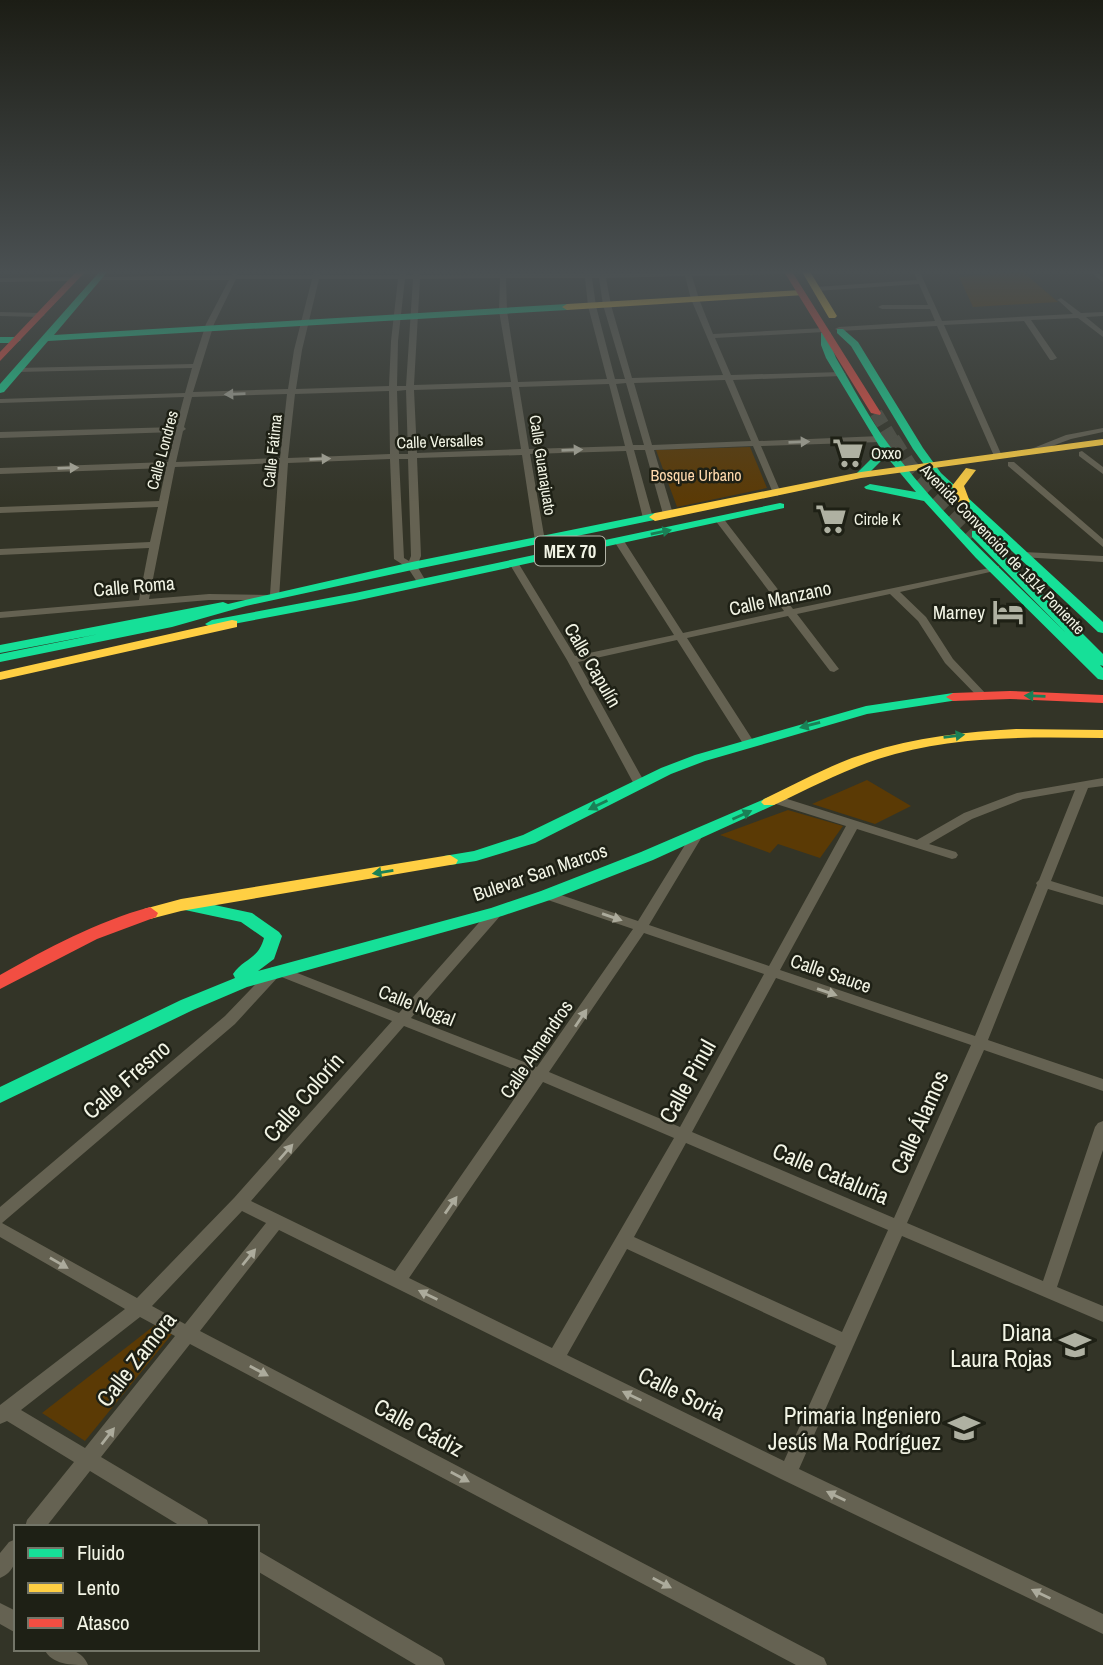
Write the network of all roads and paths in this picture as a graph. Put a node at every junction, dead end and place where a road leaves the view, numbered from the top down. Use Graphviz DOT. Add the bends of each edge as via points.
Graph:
graph roads {
  1 [pos="36,348"];
  2 [pos="202,348"];
  3 [pos="299,348"];
  4 [pos="396,348"];
  5 [pos="412,348"];
  6 [pos="510,348"];
  7 [pos="607,348"];
  8 [pos="616,348"];
  9 [pos="716,348"];
  10 [pos="827,348"];
  11 [pos="842,348"];
  12 [pos="857,348"];
  13 [pos="951,348"];
  14 [pos="1046,348"];
  15 [pos="1053,358"];
  16 [pos="197,366"];
  17 [pos="18,370"];
  18 [pos="842,374"];
  19 [pos="729,378"];
  20 [pos="614,382"];
  21 [pos="629,382"];
  22 [pos="517,385"];
  23 [pos="395,388"];
  24 [pos="410,388"];
  25 [pos="0,390"];
  26 [pos="293,392"];
  27 [pos="191,395"];
  28 [pos="0,401"];
  29 [pos="881,412"];
  30 [pos="182,429"];
  31 [pos="1103,430"];
  32 [pos="0,435"];
  33 [pos="1103,442"];
  34 [pos="756,444"];
  35 [pos="884,444"];
  36 [pos="647,447"];
  37 [pos="630,448"];
  38 [pos="918,449"];
  39 [pos="526,452"];
  40 [pos="1030,452"];
  41 [pos="1103,452"];
  42 [pos="1082,454"];
  43 [pos="396,456"];
  44 [pos="413,456"];
  45 [pos="284,460"];
  46 [pos="1005,460"];
  47 [pos="173,464"];
  48 [pos="968,465"];
  49 [pos="932,470"];
  50 [pos="0,471"];
  51 [pos="1103,471"];
  52 [pos="905,474"];
  53 [pos="866,481"];
  54 [pos="777,492"];
  55 [pos="927,498"];
  56 [pos="964,502"];
  57 [pos="162,504"];
  58 [pos="0,510"];
  59 [pos="667,514"];
  60 [pos="648,518"];
  61 [pos="720,520"];
  62 [pos="981,533"];
  63 [pos="540,541"];
  64 [pos="619,541"];
  65 [pos="1103,544"];
  66 [pos="155,545"];
  67 [pos="0,552"];
  68 [pos="1024,555"];
  69 [pos="1103,559"];
  70 [pos="514,564"];
  71 [pos="412,566"];
  72 [pos="996,568"];
  73 [pos="471,573"];
  74 [pos="422,583"];
  75 [pos="894,592"];
  76 [pos="273,596"];
  77 [pos="143,603"];
  78 [pos="244,603"];
  79 [pos="282,612"];
  80 [pos="793,613"];
  81 [pos="0,615"];
  82 [pos="1089,631"];
  83 [pos="682,637"];
  84 [pos="1103,643"];
  85 [pos="0,649"];
  86 [pos="0,658"];
  87 [pos="572,660"];
  88 [pos="1103,662"];
  89 [pos="0,667"];
  90 [pos="834,669"];
  91 [pos="0,676"];
  92 [pos="1103,676"];
  93 [pos="982,695"];
  94 [pos="1103,699"];
  95 [pos="1103,734"];
  96 [pos="748,742"];
  97 [pos="1103,782"];
  98 [pos="640,785"];
  99 [pos="1083,786"];
  100 [pos="777,800"];
  101 [pos="854,823"];
  102 [pos="697,835"];
  103 [pos="919,844"];
  104 [pos="952,855"];
  105 [pos="1042,883"];
  106 [pos="547,895"];
  107 [pos="1103,901"];
  108 [pos="181,905"];
  109 [pos="496,912"];
  110 [pos="641,927"];
  111 [pos="277,970"];
  112 [pos="774,973"];
  113 [pos="0,982"];
  114 [pos="187,1005"];
  115 [pos="402,1019"];
  116 [pos="979,1044"];
  117 [pos="542,1075"];
  118 [pos="1103,1085"];
  119 [pos="0,1096"];
  120 [pos="1103,1127"];
  121 [pos="683,1135"];
  122 [pos="240,1203"];
  123 [pos="0,1217"];
  124 [pos="277,1221"];
  125 [pos="897,1226"];
  126 [pos="0,1229"];
  127 [pos="624,1240"];
  128 [pos="398,1281"];
  129 [pos="1048,1290"];
  130 [pos="139,1308"];
  131 [pos="1103,1314"];
  132 [pos="187,1333"];
  133 [pos="846,1342"];
  134 [pos="556,1358"];
  135 [pos="3,1413"];
  136 [pos="89,1461"];
  137 [pos="788,1473"];
  138 [pos="36,1525"];
  139 [pos="197,1525"];
  140 [pos="14,1551"];
  141 [pos="259,1561"];
  142 [pos="0,1568"];
  143 [pos="1103,1624"];
  144 [pos="57,1651"];
  145 [pos="78,1665"];
  146 [pos="435,1665"];
  147 [pos="817,1665"];
  1 -- 17 [label="street"];
  2 -- 16 [label="street, Calle Londres"];
  3 -- 26 [label="street, Calle Fátima"];
  4 -- 23 [label="street"];
  5 -- 24 [label="street"];
  6 -- 22 [label="street, Calle Guanajuato"];
  7 -- 20 [label="street"];
  8 -- 21 [label="street"];
  9 -- 19 [label="street"];
  10 -- 18 [label="street, Avenida Convención de 1914 Poniente"];
  11 -- 29 [label="street, Avenida Convención de 1914 Poniente"];
  12 -- 38 [label="street, Avenida Convención de 1914 Poniente"];
  13 -- 46 [label="street"];
  14 -- 15 [label="street"];
  16 -- 17 [label="street"];
  16 -- 27 [label="street, Calle Londres"];
  17 -- 25 [label="street"];
  18 -- 19 [label="street"];
  18 -- 35 [label="street, Avenida Convención de 1914 Poniente"];
  19 -- 21 [label="street"];
  19 -- 34 [label="street"];
  20 -- 21 [label="street"];
  20 -- 22 [label="street"];
  20 -- 37 [label="street"];
  21 -- 36 [label="street"];
  22 -- 24 [label="street"];
  22 -- 39 [label="street, Calle Guanajuato"];
  23 -- 24 [label="street"];
  23 -- 26 [label="street"];
  23 -- 43 [label="street"];
  24 -- 44 [label="street"];
  26 -- 27 [label="street, one-way"];
  26 -- 45 [label="street, Calle Fátima"];
  27 -- 28 [label="street"];
  27 -- 30 [label="street, Calle Londres"];
  30 -- 32 [label="street"];
  30 -- 47 [label="street, Calle Londres"];
  31 -- 40 [label="street"];
  33 -- 40 [label="street, MEX 70"];
  34 -- 35 [label="street, Calle Versalles, one-way"];
  34 -- 36 [label="street, Calle Versalles"];
  34 -- 54 [label="street"];
  35 -- 52 [label="street, Avenida Convención de 1914 Poniente"];
  35 -- 53 [label="street"];
  36 -- 37 [label="street, Calle Versalles"];
  36 -- 59 [label="street"];
  39 -- 37 [label="street, Calle Versalles, one-way"];
  37 -- 60 [label="street"];
  38 -- 48 [label="street"];
  38 -- 49 [label="street, Avenida Convención de 1914 Poniente"];
  39 -- 44 [label="street, Calle Versalles"];
  39 -- 63 [label="street, Calle Guanajuato"];
  40 -- 46 [label="street, MEX 70"];
  41 -- 42 [label="street, MEX 70"];
  42 -- 46 [label="street, MEX 70"];
  42 -- 51 [label="street"];
  43 -- 44 [label="street, Calle Versalles"];
  45 -- 43 [label="street, Calle Versalles, one-way"];
  43 -- 71 [label="street" via="399,559"];
  44 -- 71 [label="street" via="416,556"];
  45 -- 47 [label="street, Calle Versalles"];
  45 -- 76 [label="street, Calle Fátima"];
  46 -- 48 [label="street, MEX 70"];
  46 -- 65 [label="street"];
  50 -- 47 [label="street, Calle Versalles, one-way"];
  47 -- 57 [label="street, Calle Londres"];
  48 -- 49 [label="street, MEX 70"];
  48 -- 56 [label="street" via="958,486"];
  49 -- 52 [label="street, MEX 70"];
  49 -- 56 [label="street, Avenida Convención de 1914 Poniente"];
  52 -- 53 [label="street, MEX 70"];
  52 -- 55 [label="street, Avenida Convención de 1914 Poniente"];
  53 -- 54 [label="street, MEX 70"];
  53 -- 55 [label="street"];
  53 -- 61 [label="street, MEX 70"];
  54 -- 59 [label="street, MEX 70"];
  55 -- 72 [label="street, Avenida Convención de 1914 Poniente"];
  56 -- 68 [label="street, Avenida Convención de 1914 Poniente"];
  57 -- 58 [label="street"];
  57 -- 66 [label="street, Calle Londres"];
  59 -- 60 [label="street, MEX 70"];
  60 -- 63 [label="street, MEX 70"];
  64 -- 61 [label="street, MEX 70, one-way"];
  61 -- 80 [label="street"];
  62 -- 82 [label="street, Avenida Convención de 1914 Poniente"];
  63 -- 71 [label="street, MEX 70"];
  63 -- 73 [label="street" via="516,553 472,562 466,568"];
  64 -- 70 [label="street, MEX 70"];
  64 -- 83 [label="street"];
  66 -- 67 [label="street"];
  66 -- 77 [label="street, Calle Londres"];
  68 -- 69 [label="street"];
  68 -- 82 [label="street, Avenida Convención de 1914 Poniente"];
  70 -- 73 [label="street, MEX 70"];
  70 -- 87 [label="street, Calle Capulín"];
  71 -- 74 [label="street"];
  71 -- 76 [label="street, MEX 70"];
  72 -- 75 [label="street, Calle Manzano"];
  72 -- 92 [label="street, Avenida Convención de 1914 Poniente"];
  73 -- 74 [label="street, MEX 70"];
  74 -- 79 [label="street, MEX 70"];
  75 -- 80 [label="street, Calle Manzano"];
  75 -- 93 [label="street" via="922,619 949,661"];
  76 -- 77 [label="street, Calle Roma"];
  76 -- 78 [label="street, MEX 70"];
  77 -- 81 [label="street, Calle Roma"];
  78 -- 85 [label="street, MEX 70"];
  78 -- 86 [label="street, MEX 70" via="172,623"];
  79 -- 89 [label="street, MEX 70"];
  79 -- 91 [label="street, MEX 70"];
  80 -- 83 [label="street, Calle Manzano"];
  80 -- 90 [label="street"];
  82 -- 84 [label="street, Avenida Convención de 1914 Poniente"];
  82 -- 88 [label="street, Avenida Convención de 1914 Poniente"];
  83 -- 87 [label="street, Calle Manzano"];
  83 -- 96 [label="street"];
  87 -- 98 [label="street, Calle Capulín"];
  94 -- 93 [label="street, Bulevar San Marcos, one-way"];
  93 -- 96 [label="street, Bulevar San Marcos, one-way" via="886,706"];
  100 -- 95 [label="street, Bulevar San Marcos, one-way" via="871,756 938,738"];
  96 -- 98 [label="street, Bulevar San Marcos" via="678,766"];
  97 -- 99 [label="street"];
  98 -- 108 [label="street, Bulevar San Marcos, one-way" via="529,839 476,856"];
  99 -- 103 [label="street" via="1021,796 968,816"];
  99 -- 105 [label="street, Calle Álamos"];
  100 -- 101 [label="street"];
  102 -- 100 [label="street, Bulevar San Marcos, one-way"];
  101 -- 103 [label="street"];
  101 -- 112 [label="street, Calle Pinul"];
  102 -- 106 [label="street, Bulevar San Marcos"];
  102 -- 110 [label="street, Calle Almendros"];
  103 -- 104 [label="street"];
  105 -- 107 [label="street"];
  105 -- 116 [label="street, Calle Álamos"];
  106 -- 109 [label="street, Bulevar San Marcos"];
  106 -- 110 [label="street, Calle Sauce, one-way"];
  108 -- 113 [label="street, Bulevar San Marcos" via="125,920 74,941"];
  108 -- 114 [label="street" via="234,913 265,926 273,936 270,954 260,964"];
  109 -- 111 [label="street, Bulevar San Marcos"];
  109 -- 115 [label="street, Calle Colorín"];
  110 -- 112 [label="street, Calle Sauce"];
  117 -- 110 [label="street, Calle Almendros, one-way"];
  111 -- 114 [label="street, Bulevar San Marcos"];
  111 -- 115 [label="street, Calle Nogal"];
  111 -- 123 [label="street, Calle Fresno" via="230,1020"];
  112 -- 116 [label="street, Calle Sauce, one-way"];
  112 -- 121 [label="street, Calle Pinul"];
  114 -- 119 [label="street, Bulevar San Marcos"];
  115 -- 117 [label="street, Calle Nogal"];
  122 -- 115 [label="street, Calle Colorín, one-way"];
  116 -- 118 [label="street, Calle Sauce"];
  116 -- 125 [label="street, Calle Álamos"];
  117 -- 121 [label="street, Calle Cataluña"];
  128 -- 117 [label="street, Calle Almendros, one-way"];
  120 -- 129 [label="street"];
  121 -- 125 [label="street, Calle Cataluña"];
  121 -- 127 [label="street, Calle Pinul"];
  122 -- 124 [label="street, Calle Soria"];
  122 -- 130 [label="street, Calle Colorín"];
  124 -- 128 [label="street, Calle Soria"];
  132 -- 124 [label="street, Calle Zamora, one-way"];
  125 -- 129 [label="street, Calle Cataluña"];
  125 -- 133 [label="street, Calle Álamos"];
  126 -- 130 [label="street, Calle Cádiz, one-way"];
  127 -- 133 [label="street"];
  127 -- 134 [label="street, Calle Pinul"];
  134 -- 128 [label="street, Calle Soria, one-way"];
  129 -- 131 [label="street, Calle Cataluña"];
  130 -- 132 [label="street, Calle Cádiz"];
  130 -- 135 [label="street, Calle Colorín"];
  136 -- 132 [label="street, Calle Zamora, one-way"];
  132 -- 147 [label="street, Calle Cádiz, one-way"];
  133 -- 137 [label="street, Calle Álamos"];
  137 -- 134 [label="street, Calle Soria, one-way"];
  135 -- 136 [label="street"];
  136 -- 138 [label="street, Calle Zamora"];
  136 -- 139 [label="street"];
  143 -- 137 [label="street, Calle Soria, one-way"];
  140 -- 142 [label="street"];
  141 -- 146 [label="street"];
  144 -- 145 [label="street"];
}
